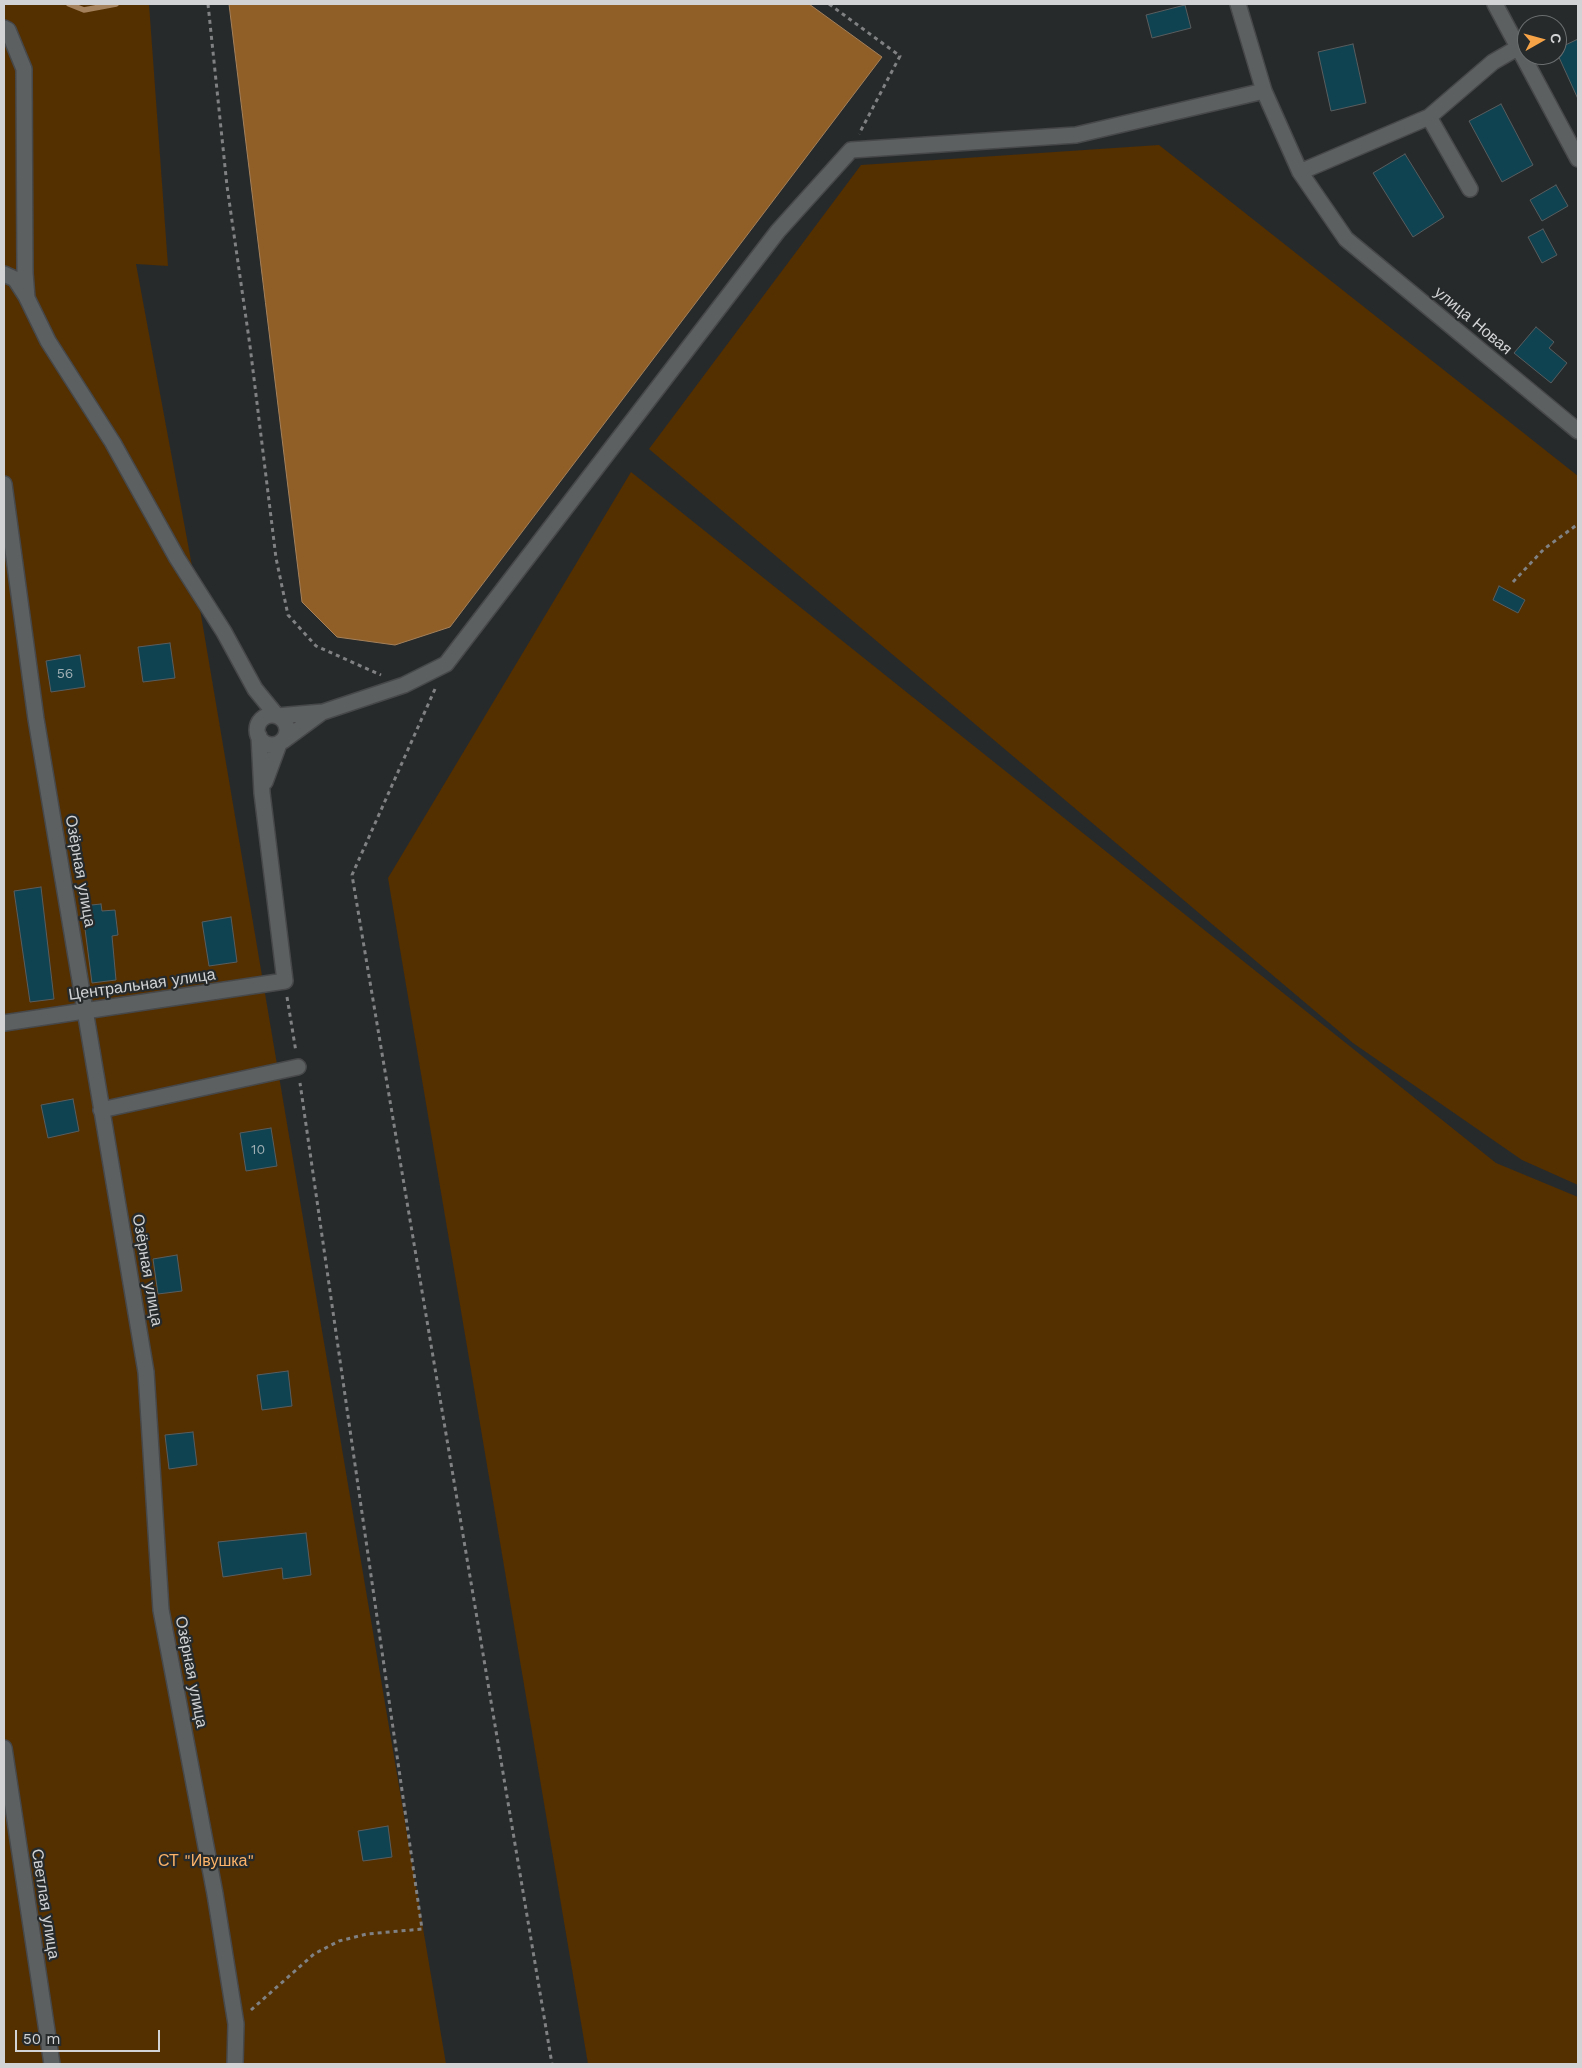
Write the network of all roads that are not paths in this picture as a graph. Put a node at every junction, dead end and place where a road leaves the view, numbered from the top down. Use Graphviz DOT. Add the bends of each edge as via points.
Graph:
graph roads {
  1 [pos="1238,4"];
  2 [pos="1495,4"];
  3 [pos="4,28"];
  4 [pos="1517,44"];
  5 [pos="1517,49"];
  6 [pos="1528,65"];
  7 [pos="1264,91"];
  8 [pos="1429,117"];
  9 [pos="1578,159"];
  10 [pos="1300,172"];
  11 [pos="1470,189"];
  12 [pos="4,274"];
  13 [pos="27,298"];
  14 [pos="1578,431"];
  15 [pos="4,484"];
  16 [pos="255,689"];
  17 [pos="323,712"];
  18 [pos="277,716"];
  19 [pos="258,734"];
  20 [pos="281,742"];
  21 [pos="262,793"];
  22 [pos="86,1010"];
  23 [pos="4,1023"];
  24 [pos="298,1067"];
  25 [pos="101,1110"];
  26 [pos="4,1748"];
  27 [pos="52,2064"];
  28 [pos="235,2064"];
  1 -- 7 [label="street, улица Новая"];
  2 -- 4 [label="street"];
  3 -- 13 [label="street" via="8,30 24,70"];
  5 -- 8 [label="street" via="1493,62"];
  6 -- 9 [label="street"];
  7 -- 10 [label="street, улица Новая"];
  7 -- 17 [label="street" via="1076,135 851,150 778,231 446,664 404,685"];
  8 -- 10 [label="street"];
  8 -- 11 [label="street"];
  10 -- 14 [label="street, улица Новая" via="1346,239"];
  12 -- 13 [label="street" via="15,279"];
  13 -- 16 [label="street" via="48,341 113,443"];
  15 -- 22 [label="street, Озёрная улица" via="36,719"];
  16 -- 18 [label="street"];
  16 -- 19 [label="street"];
  17 -- 18 [label="street"];
  17 -- 20 [label="street"];
  18 -- 19 [label="street" via="263,719"];
  18 -- 20 [label="street" via="287,726 286,736"];
  19 -- 20 [label="street" via="269,745"];
  19 -- 21 [label="street"];
  20 -- 21 [label="street"];
  21 -- 22 [label="street, Центральная улица" via="285,981"];
  22 -- 23 [label="street, Центральная улица"];
  22 -- 25 [label="street, Озёрная улица"];
  24 -- 25 [label="street"];
  25 -- 28 [label="street, Озёрная улица" via="146,1372 161,1610 215,1894 236,2024"];
  26 -- 27 [label="street, Светлая улица"];
}
